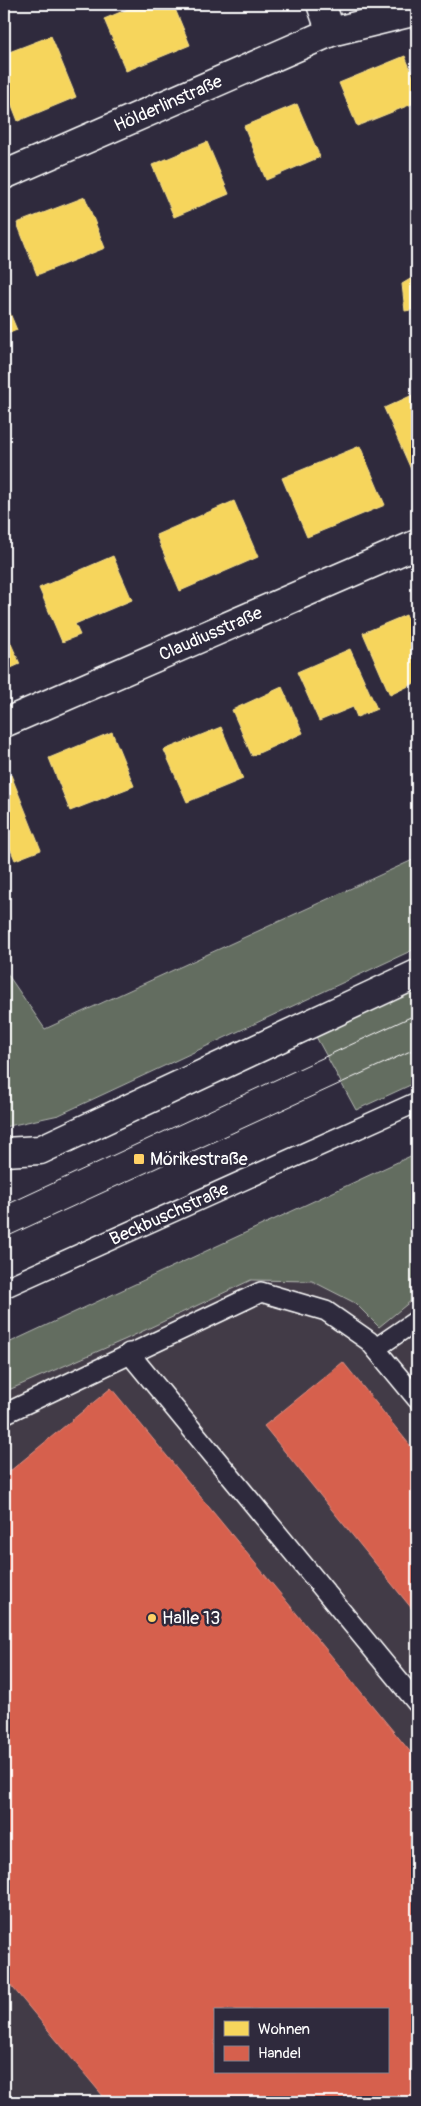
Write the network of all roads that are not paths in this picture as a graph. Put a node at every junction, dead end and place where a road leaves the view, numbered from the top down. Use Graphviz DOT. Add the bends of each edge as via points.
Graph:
graph roads {
  1 [pos="321,4"];
  2 [pos="417,11"];
  3 [pos="331,32"];
  4 [pos="4,175"];
  5 [pos="417,544"];
  6 [pos="4,723"];
  7 [pos="417,974"];
  8 [pos="417,1102"];
  9 [pos="4,1152"];
  10 [pos="4,1288"];
  11 [pos="417,1320"];
  12 [pos="376,1348"];
  13 [pos="129,1354"];
  14 [pos="417,1399"];
  15 [pos="4,1414"];
  16 [pos="417,1702"];
  1 -- 3 [label="street"];
  2 -- 3 [label="street"];
  3 -- 4 [label="street, Hölderlinstraße"];
  5 -- 6 [label="street, Claudiusstraße"];
  7 -- 9 [label="street" via="40,1150"];
  8 -- 10 [label="lane, Beckbuschstraße"];
  11 -- 12 [label="lane"];
  12 -- 13 [label="lane" via="326,1311 261,1292"];
  12 -- 14 [label="lane"];
  13 -- 15 [label="lane"];
  13 -- 16 [label="lane"];
}
